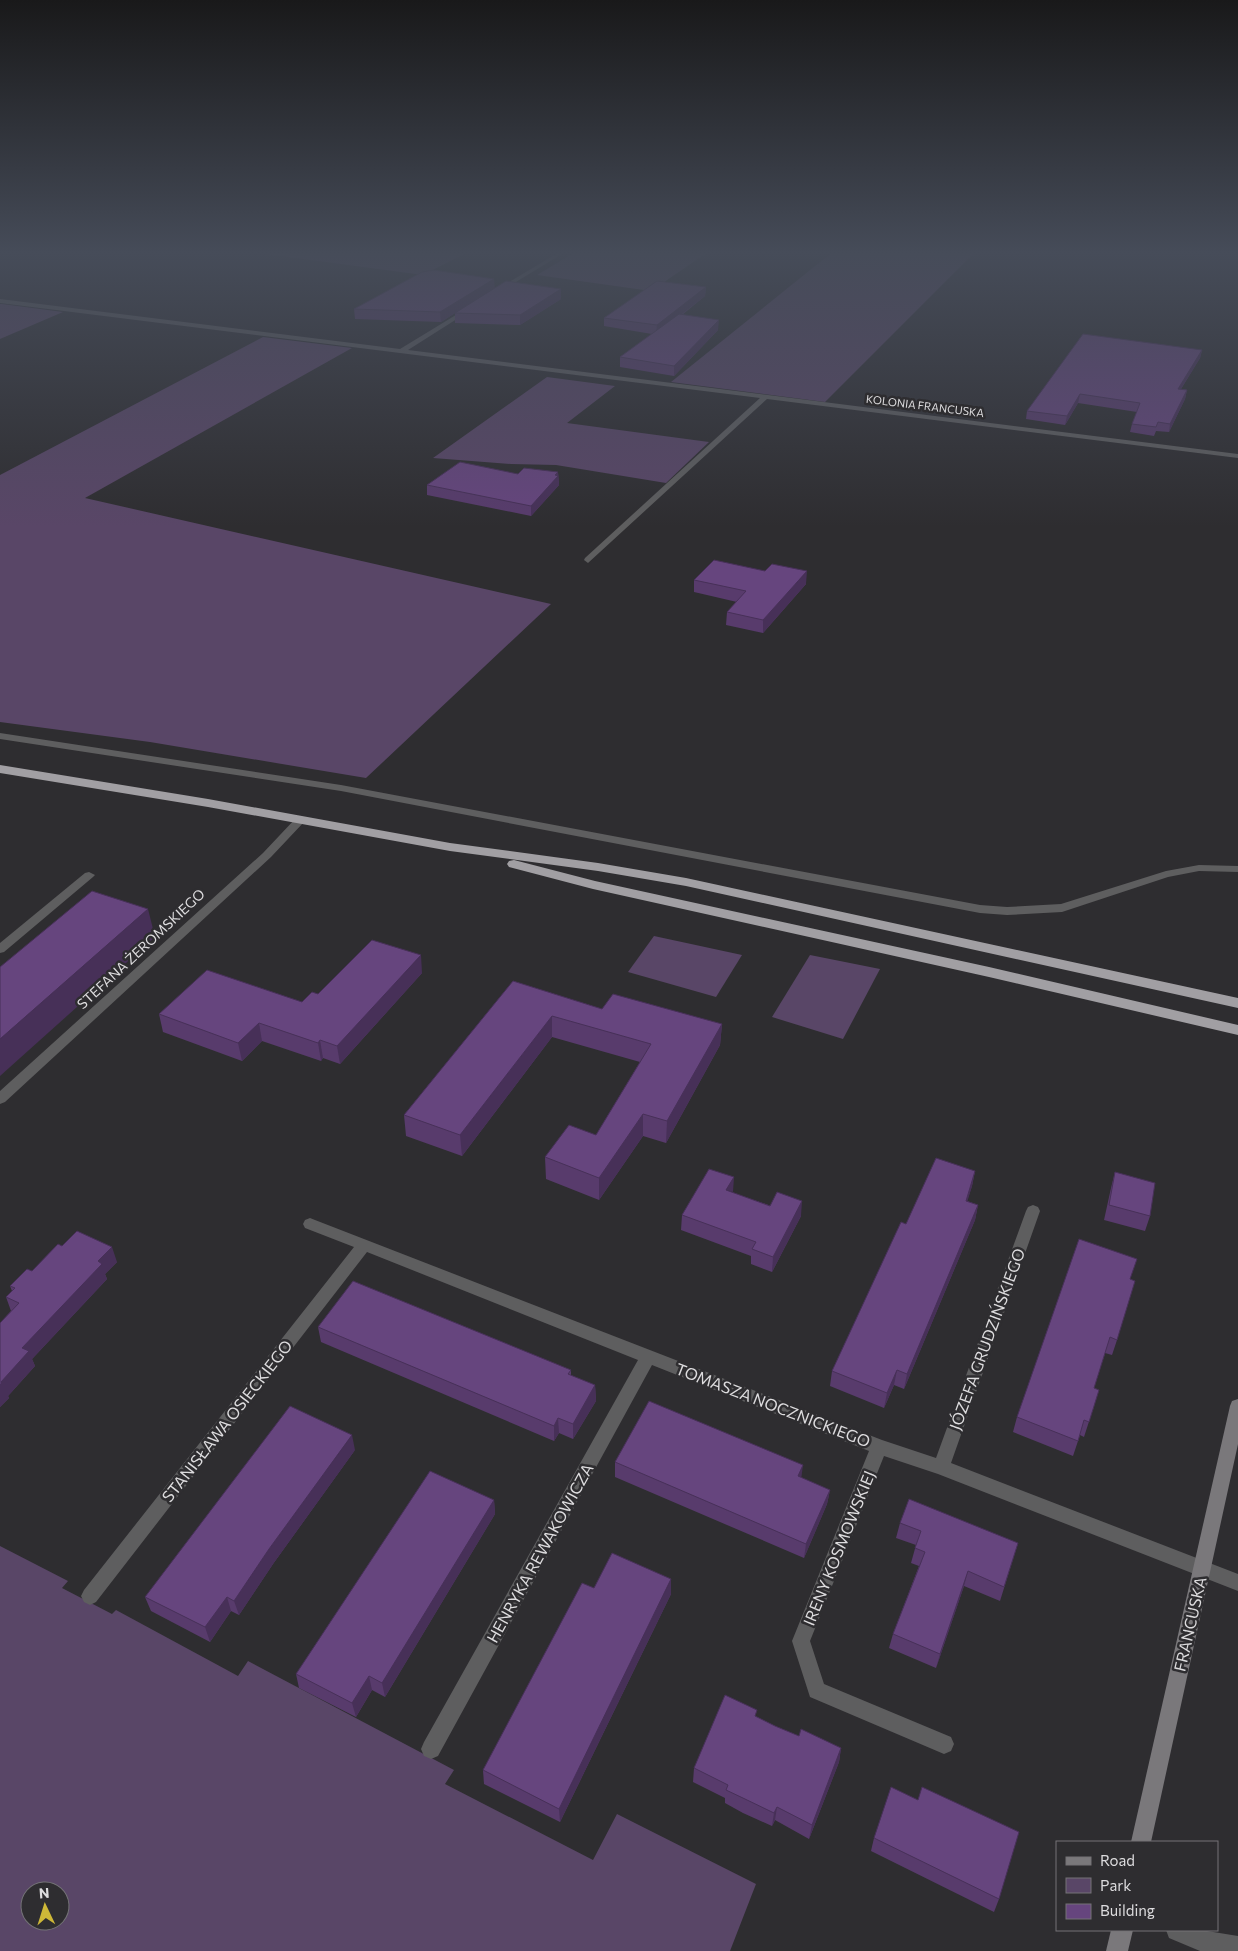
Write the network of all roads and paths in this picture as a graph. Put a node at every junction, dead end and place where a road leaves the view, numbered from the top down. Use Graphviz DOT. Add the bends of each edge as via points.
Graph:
graph roads {
  1 [pos="345,345"];
  2 [pos="411,345"];
  3 [pos="400,352"];
  4 [pos="766,397"];
  5 [pos="1238,456"];
  6 [pos="588,560"];
  7 [pos="0,736"];
  8 [pos="0,769"];
  9 [pos="300,820"];
  10 [pos="450,847"];
  11 [pos="1238,869"];
  12 [pos="89,875"];
  13 [pos="0,949"];
  14 [pos="1238,1003"];
  15 [pos="1238,1030"];
  16 [pos="0,1099"];
  17 [pos="1033,1211"];
  18 [pos="310,1224"];
  19 [pos="364,1245"];
  20 [pos="648,1357"];
  21 [pos="1238,1406"];
  22 [pos="879,1447"];
  23 [pos="941,1468"];
  24 [pos="1202,1568"];
  25 [pos="1238,1582"];
  26 [pos="90,1596"];
  27 [pos="944,1744"];
  28 [pos="431,1749"];
  29 [pos="1141,1841"];
  30 [pos="1122,1931"];
  31 [pos="1179,1931"];
  32 [pos="1238,1947"];
  33 [pos="1117,1951"];
  1 -- 3 [label="street, KOLONIA FRANCUSKA"];
  2 -- 3 [label="street"];
  3 -- 4 [label="street, KOLONIA FRANCUSKA"];
  4 -- 5 [label="street, KOLONIA FRANCUSKA"];
  4 -- 6 [label="street"];
  7 -- 11 [label="street" via="452,807 980,909 1062,908 1166,874 1199,868"];
  8 -- 9 [label="highway"];
  9 -- 10 [label="highway"];
  9 -- 16 [label="street, STEFANA ŻEROMSKIEGO"];
  10 -- 14 [label="highway" via="642,874 734,891"];
  10 -- 15 [label="highway" via="593,885"];
  12 -- 13 [label="street"];
  17 -- 23 [label="street, JÓZEFA GRUDZIŃSKIEGO"];
  18 -- 19 [label="street, TOMASZA NOCZNICKIEGO"];
  19 -- 20 [label="street, TOMASZA NOCZNICKIEGO"];
  19 -- 26 [label="street, STANISŁAWA OSIECKIEGO"];
  20 -- 22 [label="street, TOMASZA NOCZNICKIEGO"];
  20 -- 28 [label="street, HENRYKA REWAKOWICZA"];
  21 -- 24 [label="street, FRANCUSKA"];
  22 -- 23 [label="street, TOMASZA NOCZNICKIEGO"];
  22 -- 27 [label="street, IRENY KOSMOWSKIEJ" via="801,1641 817,1690"];
  23 -- 24 [label="street, TOMASZA NOCZNICKIEGO"];
  24 -- 25 [label="street, TOMASZA NOCZNICKIEGO"];
  24 -- 29 [label="street, FRANCUSKA"];
  30 -- 33 [label="street"];
  31 -- 32 [label="street" via="1202,1942"];
}
